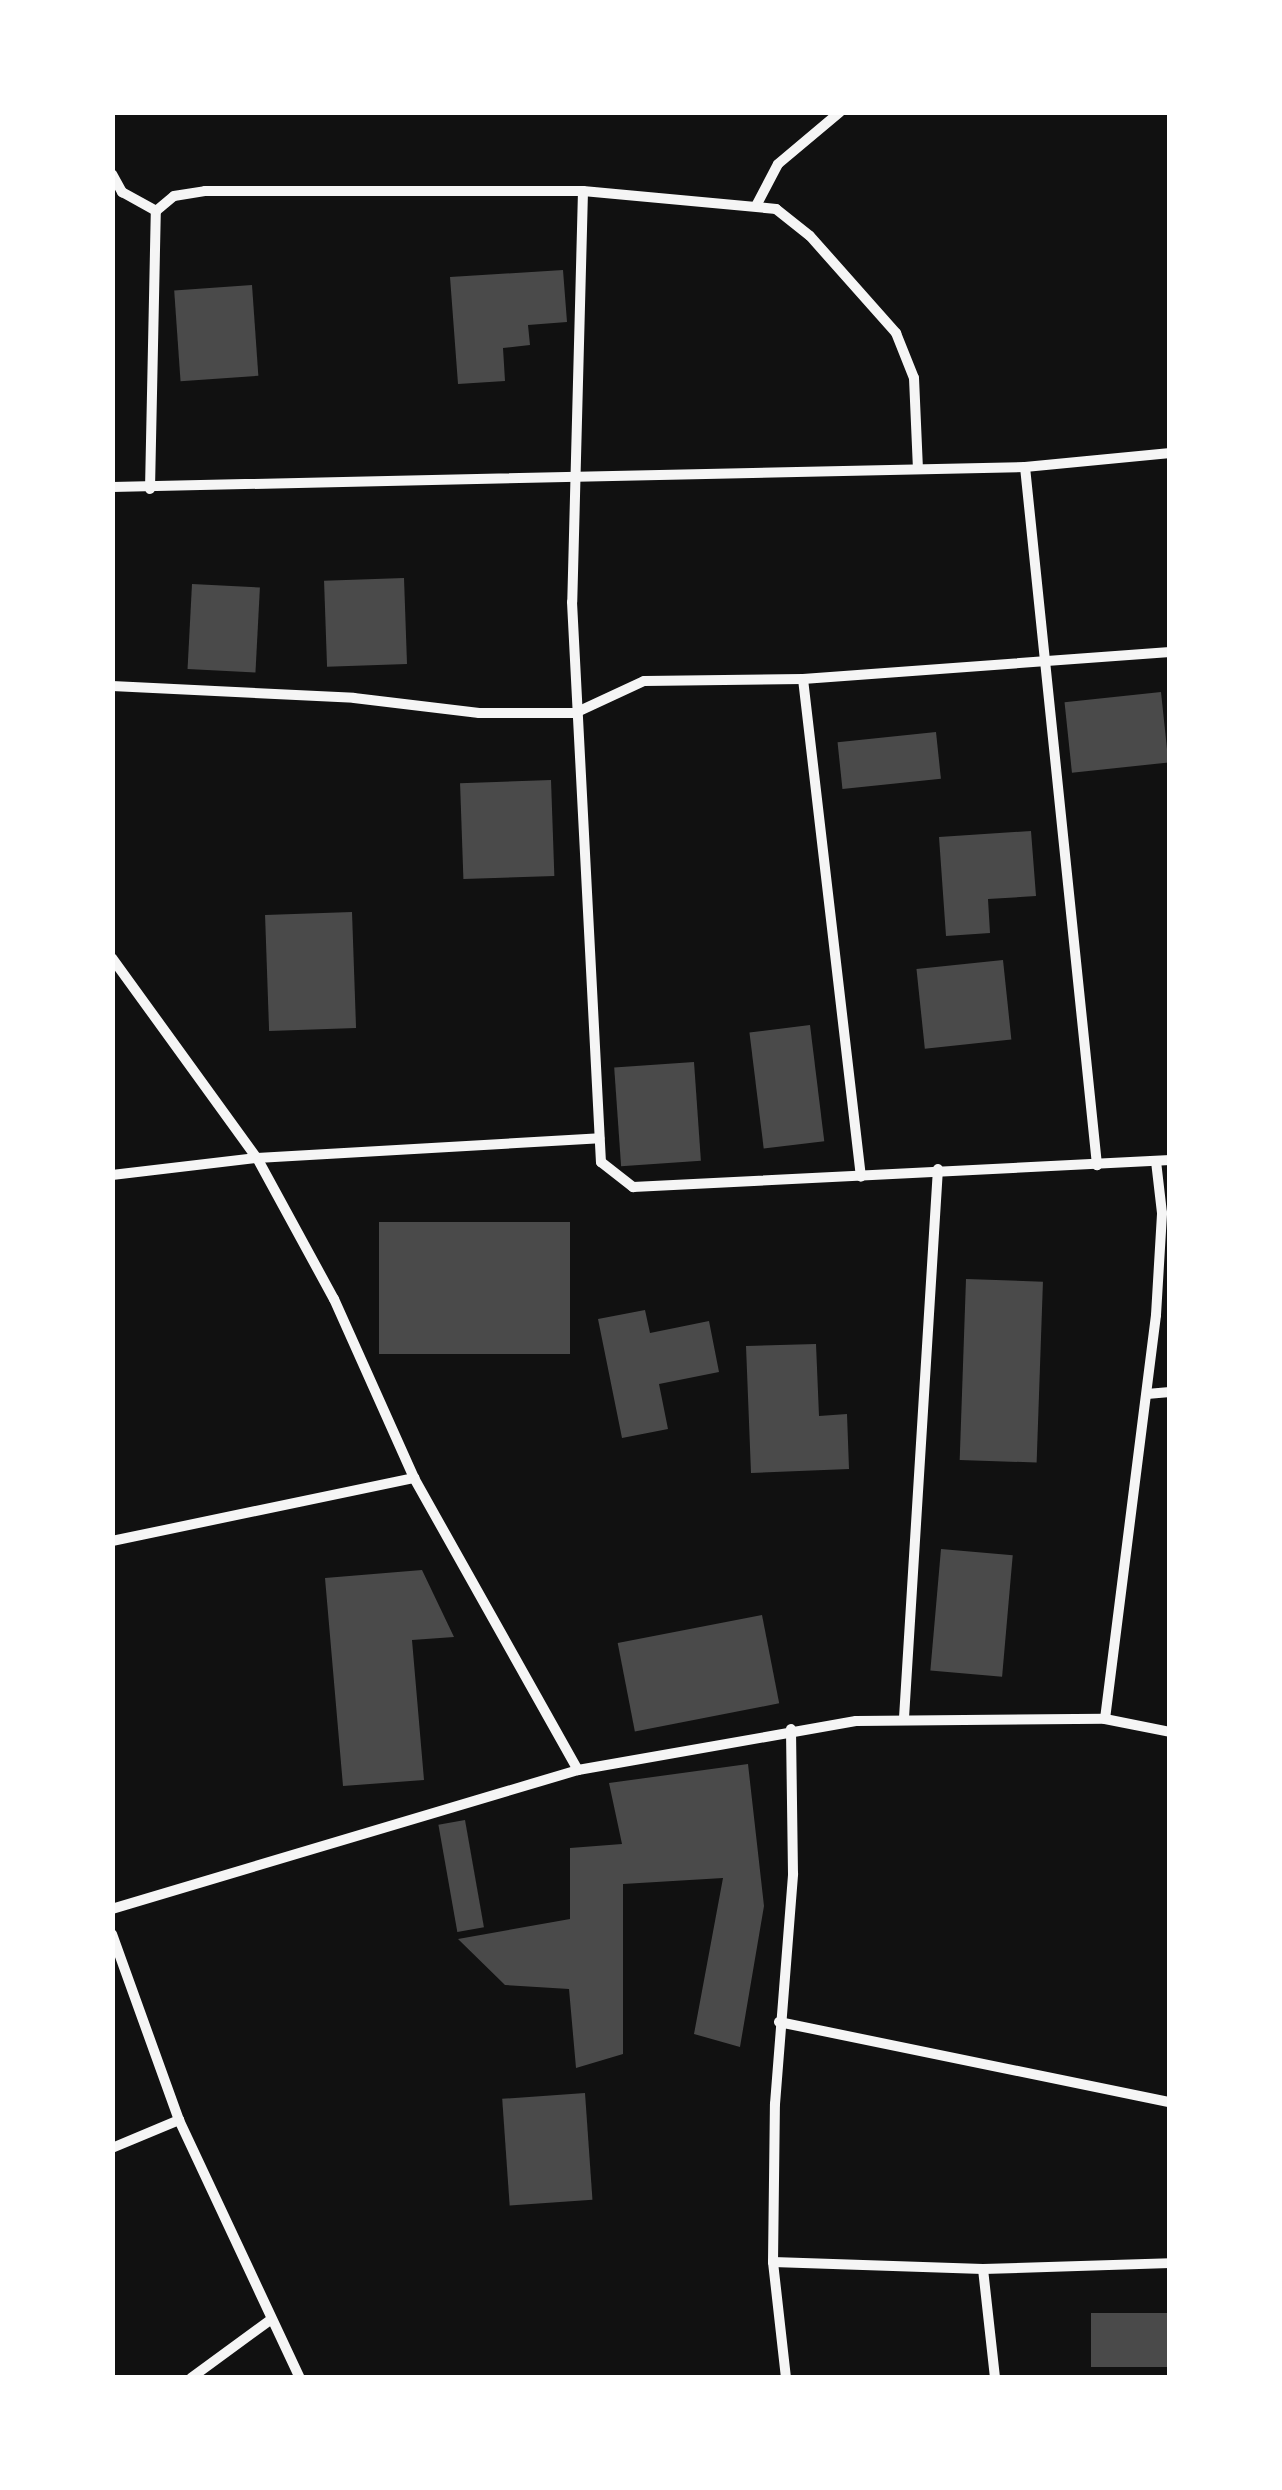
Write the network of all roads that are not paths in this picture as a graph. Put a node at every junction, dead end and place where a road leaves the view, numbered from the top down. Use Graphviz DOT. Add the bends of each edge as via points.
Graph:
graph roads {
  1 [pos="840,112"];
  2 [pos="112,174"];
  3 [pos="583,191"];
  4 [pos="757,204"];
  5 [pos="156,211"];
  6 [pos="1170,453"];
  7 [pos="1025,468"];
  8 [pos="918,469"];
  9 [pos="575,473"];
  10 [pos="112,487"];
  11 [pos="150,489"];
  12 [pos="1170,652"];
  13 [pos="1042,659"];
  14 [pos="803,680"];
  15 [pos="112,686"];
  16 [pos="575,713"];
  17 [pos="112,958"];
  18 [pos="600,1138"];
  19 [pos="257,1158"];
  20 [pos="1156,1160"];
  21 [pos="1170,1160"];
  22 [pos="1097,1165"];
  23 [pos="938,1169"];
  24 [pos="112,1174"];
  25 [pos="861,1177"];
  26 [pos="1170,1392"];
  27 [pos="1148,1394"];
  28 [pos="414,1478"];
  29 [pos="112,1541"];
  30 [pos="904,1718"];
  31 [pos="1105,1719"];
  32 [pos="791,1729"];
  33 [pos="1170,1732"];
  34 [pos="578,1770"];
  35 [pos="112,1909"];
  36 [pos="112,1934"];
  37 [pos="780,2022"];
  38 [pos="1170,2102"];
  39 [pos="179,2120"];
  40 [pos="112,2148"];
  41 [pos="774,2262"];
  42 [pos="1170,2263"];
  43 [pos="983,2269"];
  44 [pos="269,2321"];
  45 [pos="192,2378"];
  46 [pos="300,2378"];
  47 [pos="786,2378"];
  48 [pos="994,2378"];
  1 -- 4 [label="street" via="778,164"];
  2 -- 5 [label="street" via="122,192"];
  3 -- 4 [label="street"];
  3 -- 5 [label="street" via="205,190 174,196"];
  3 -- 9 [label="street"];
  4 -- 8 [label="street" via="776,209 810,236 896,333 914,378"];
  5 -- 11 [label="street"];
  6 -- 7 [label="street"];
  7 -- 8 [label="street"];
  7 -- 13 [label="street"];
  8 -- 9 [label="street"];
  9 -- 11 [label="street"];
  9 -- 16 [label="street"];
  10 -- 11 [label="street"];
  12 -- 13 [label="street"];
  13 -- 14 [label="street"];
  13 -- 22 [label="street"];
  14 -- 16 [label="street" via="644,682"];
  14 -- 25 [label="street"];
  15 -- 16 [label="street" via="354,698 480,713"];
  16 -- 18 [label="street"];
  17 -- 19 [label="street"];
  18 -- 19 [label="street"];
  18 -- 25 [label="street" via="602,1162 633,1187"];
  19 -- 24 [label="street"];
  19 -- 28 [label="street" via="334,1299"];
  20 -- 21 [label="street"];
  20 -- 22 [label="street"];
  20 -- 27 [label="street" via="1162,1212"];
  22 -- 23 [label="street"];
  23 -- 25 [label="street"];
  23 -- 30 [label="street"];
  26 -- 27 [label="street"];
  27 -- 31 [label="street"];
  28 -- 29 [label="street"];
  28 -- 34 [label="street"];
  30 -- 31 [label="street"];
  30 -- 32 [label="street"];
  31 -- 33 [label="street"];
  32 -- 34 [label="street"];
  32 -- 37 [label="street" via="792,1874"];
  34 -- 35 [label="street"];
  36 -- 39 [label="street"];
  37 -- 38 [label="street"];
  37 -- 41 [label="street"];
  39 -- 40 [label="street"];
  39 -- 44 [label="street"];
  41 -- 43 [label="street"];
  41 -- 47 [label="street"];
  42 -- 43 [label="street"];
  43 -- 48 [label="street"];
  44 -- 45 [label="street"];
  44 -- 46 [label="street"];
}
